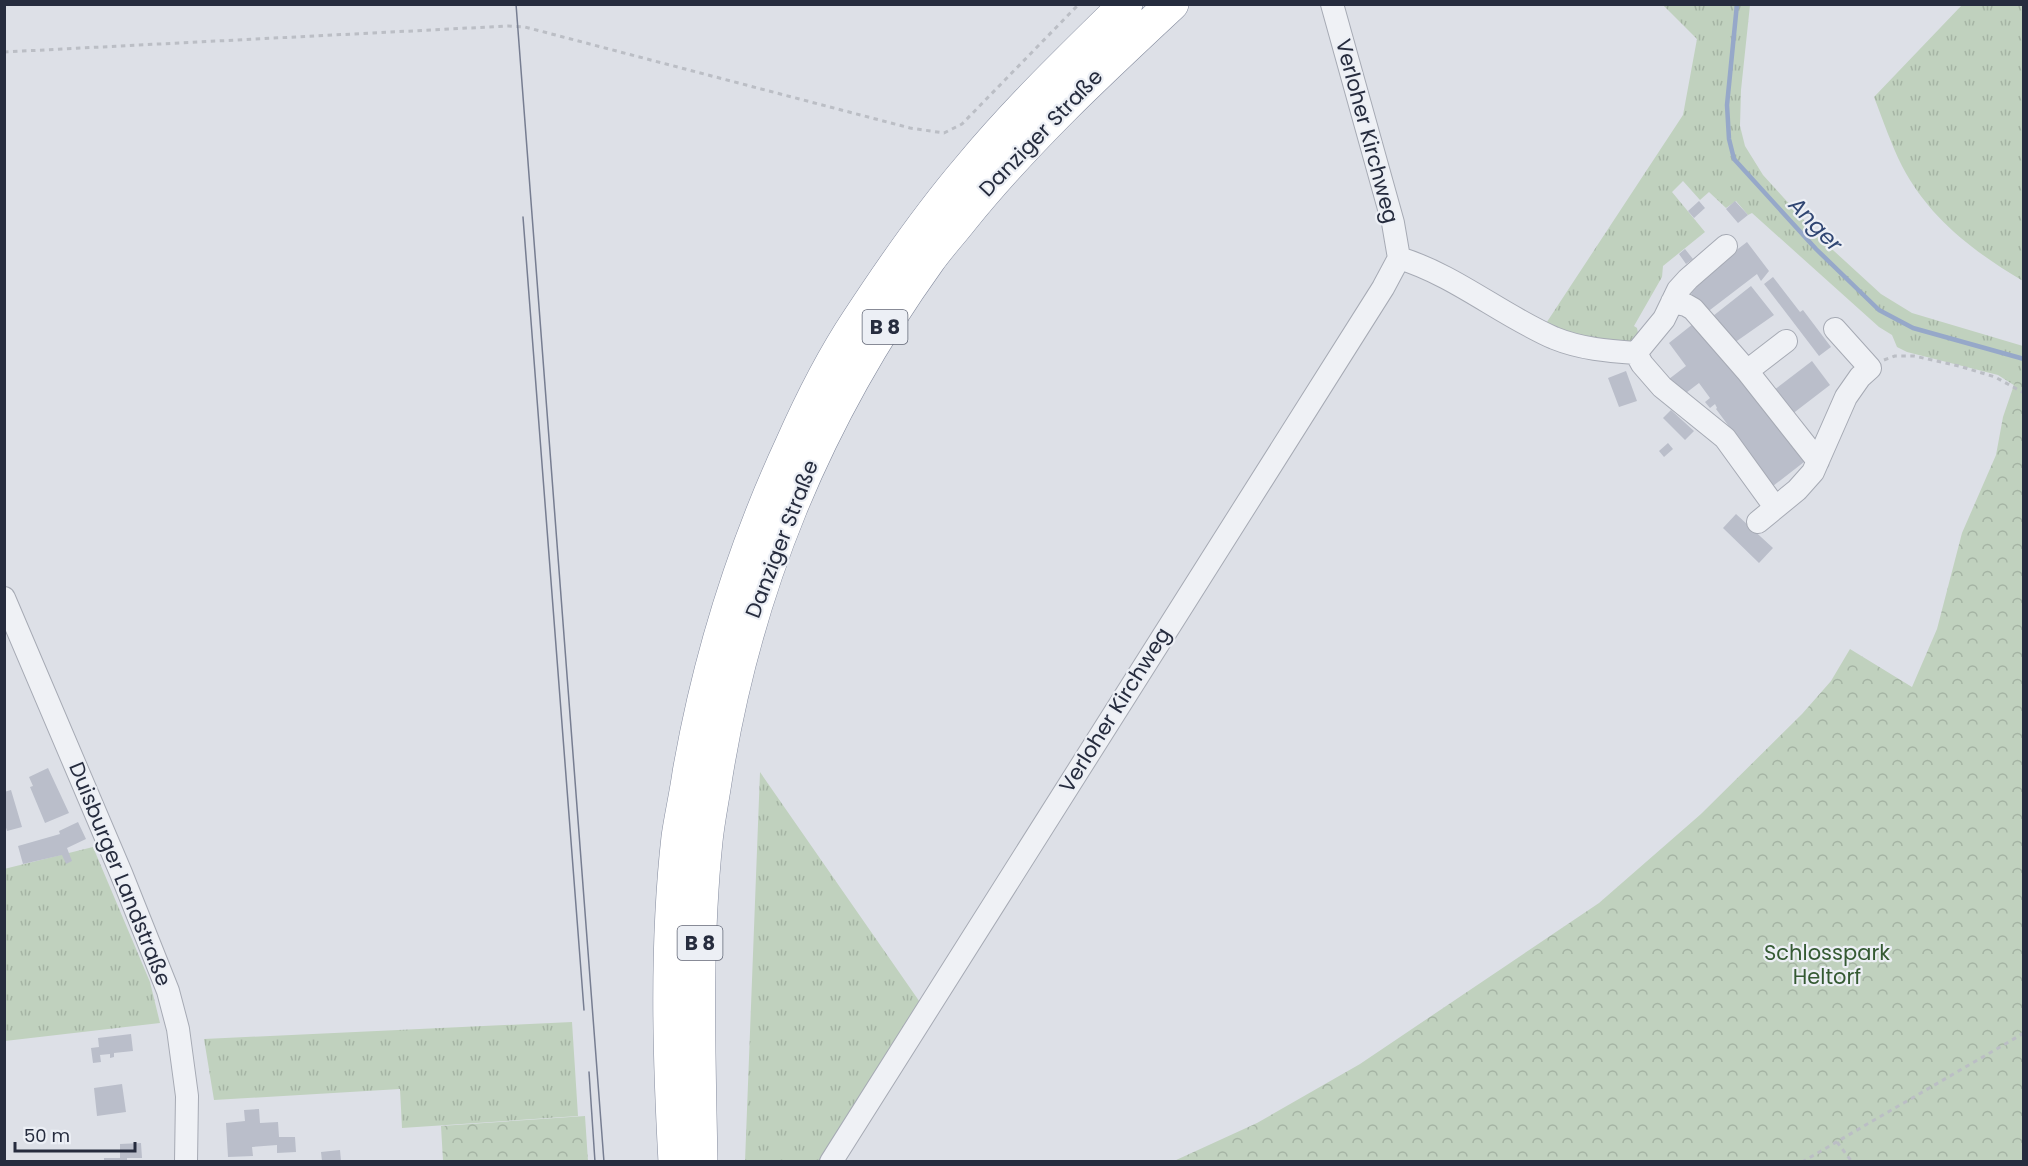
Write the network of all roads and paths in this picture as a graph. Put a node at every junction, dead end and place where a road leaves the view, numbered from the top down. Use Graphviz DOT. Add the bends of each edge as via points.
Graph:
graph roads {
  1 [pos="1079,4"];
  2 [pos="1126,4"];
  3 [pos="1172,4"];
  4 [pos="1332,4"];
  5 [pos="4,52"];
  6 [pos="1726,246"];
  7 [pos="1398,258"];
  8 [pos="1672,302"];
  9 [pos="1835,329"];
  10 [pos="1786,342"];
  11 [pos="1636,353"];
  12 [pos="1870,368"];
  13 [pos="1747,371"];
  14 [pos="2024,393"];
  15 [pos="1818,461"];
  16 [pos="1775,507"];
  17 [pos="1758,522"];
  18 [pos="4,598"];
  19 [pos="2024,1033"];
  20 [pos="672,1119"];
  21 [pos="1837,1141"];
  22 [pos="186,1161"];
  23 [pos="663,1161"];
  24 [pos="675,1161"];
  25 [pos="701,1161"];
  26 [pos="831,1161"];
  27 [pos="1802,1161"];
  28 [pos="1852,1161"];
  1 -- 5 [label="path" via="962,124 944,133 910,128 525,27"];
  2 -- 20 [label="highway, Danziger Straße / B 8" via="991,143 914,240 856,323 810,404 751,538 720,633 698,724 678,836 672,932"];
  3 -- 25 [label="highway, Danziger Straße / B 8" via="1035,136 929,259 834,412 796,491 743,645 724,727 706,840 698,979"];
  4 -- 7 [label="street, Verloher Kirchweg" via="1393,223"];
  6 -- 8 [label="street" via="1688,279"];
  7 -- 11 [label="street" via="1439,274 1555,339 1603,351"];
  7 -- 26 [label="street, Verloher Kirchweg" via="1383,288"];
  8 -- 11 [label="street" via="1664,319"];
  8 -- 13 [label="street" via="1693,309"];
  9 -- 12 [label="street"];
  10 -- 13 [label="street"];
  11 -- 16 [label="street" via="1662,387 1725,438"];
  12 -- 14 [label="path" via="1896,356 1914,356 1995,377"];
  12 -- 15 [label="street" via="1846,397"];
  13 -- 15 [label="street"];
  15 -- 16 [label="street" via="1797,490"];
  16 -- 17 [label="street"];
  18 -- 22 [label="street, Duisburger Landstraße" via="168,991 178,1029 187,1096"];
  19 -- 21 [label="path"];
  20 -- 23 [label="highway" via="662,1134"];
  20 -- 24 [label="highway, Danziger Straße / B 8"];
  21 -- 27 [label="path"];
  21 -- 28 [label="path"];
}
